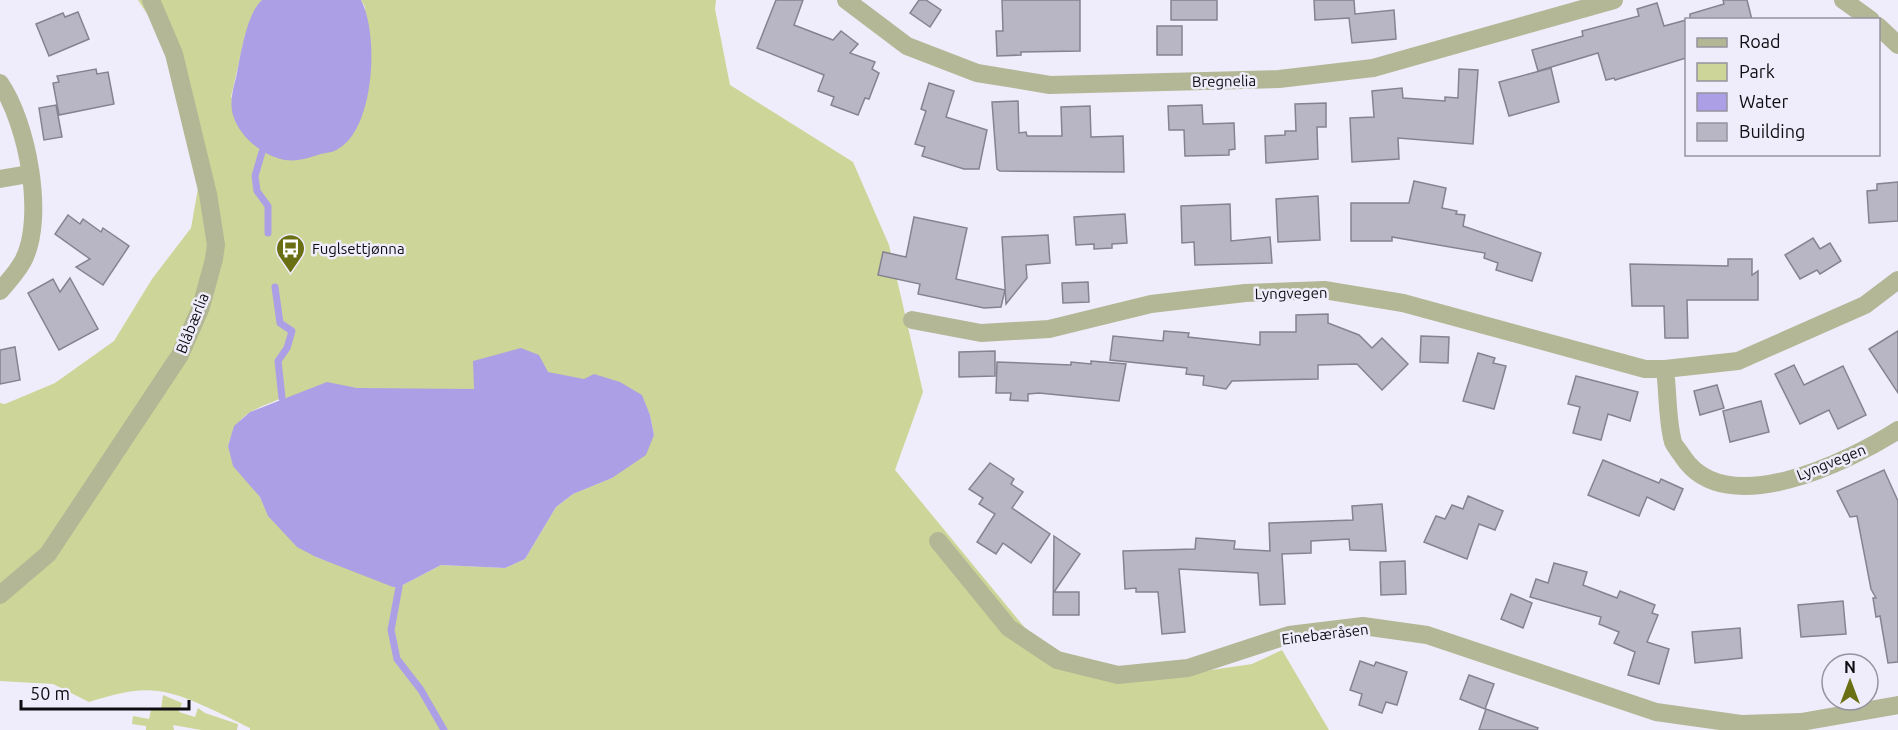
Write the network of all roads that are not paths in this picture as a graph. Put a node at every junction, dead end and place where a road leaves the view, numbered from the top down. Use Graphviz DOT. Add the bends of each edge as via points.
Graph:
graph roads {
  1 [pos="152,0"];
  2 [pos="846,0"];
  3 [pos="1614,0"];
  4 [pos="1843,0"];
  5 [pos="1868,18"];
  6 [pos="1880,28"];
  7 [pos="1898,45"];
  8 [pos="0,83"];
  9 [pos="29,174"];
  10 [pos="0,179"];
  11 [pos="1898,280"];
  12 [pos="0,291"];
  13 [pos="912,320"];
  14 [pos="1665,369"];
  15 [pos="1898,430"];
  16 [pos="938,541"];
  17 [pos="0,595"];
  18 [pos="1898,705"];
  1 -- 17 [label="street, Blåbærlia" via="174,54 206,183 216,245 214,259 201,307 180,355 48,554"];
  2 -- 3 [label="street, Bregnelia" via="906,45 977,73 1050,85 1279,79 1374,68"];
  4 -- 5 [label="street"];
  6 -- 7 [label="street"];
  8 -- 9 [label="street" via="22,128"];
  9 -- 10 [label="street"];
  9 -- 12 [label="street" via="35,212 23,261"];
  11 -- 14 [label="street, Lyngvegen" via="1866,305 1738,361"];
  13 -- 14 [label="street, Lyngvegen" via="981,333 1049,329 1151,304 1245,293 1324,290 1403,303 1645,369"];
  14 -- 15 [label="street, Lyngvegen" via="1674,443 1692,471 1723,485 1753,488 1804,475"];
  16 -- 18 [label="street, Einebæråsen" via="1009,628 1057,660 1118,675 1188,668 1289,635 1363,626 1427,635 1656,712 1753,724 1801,722"];
}
